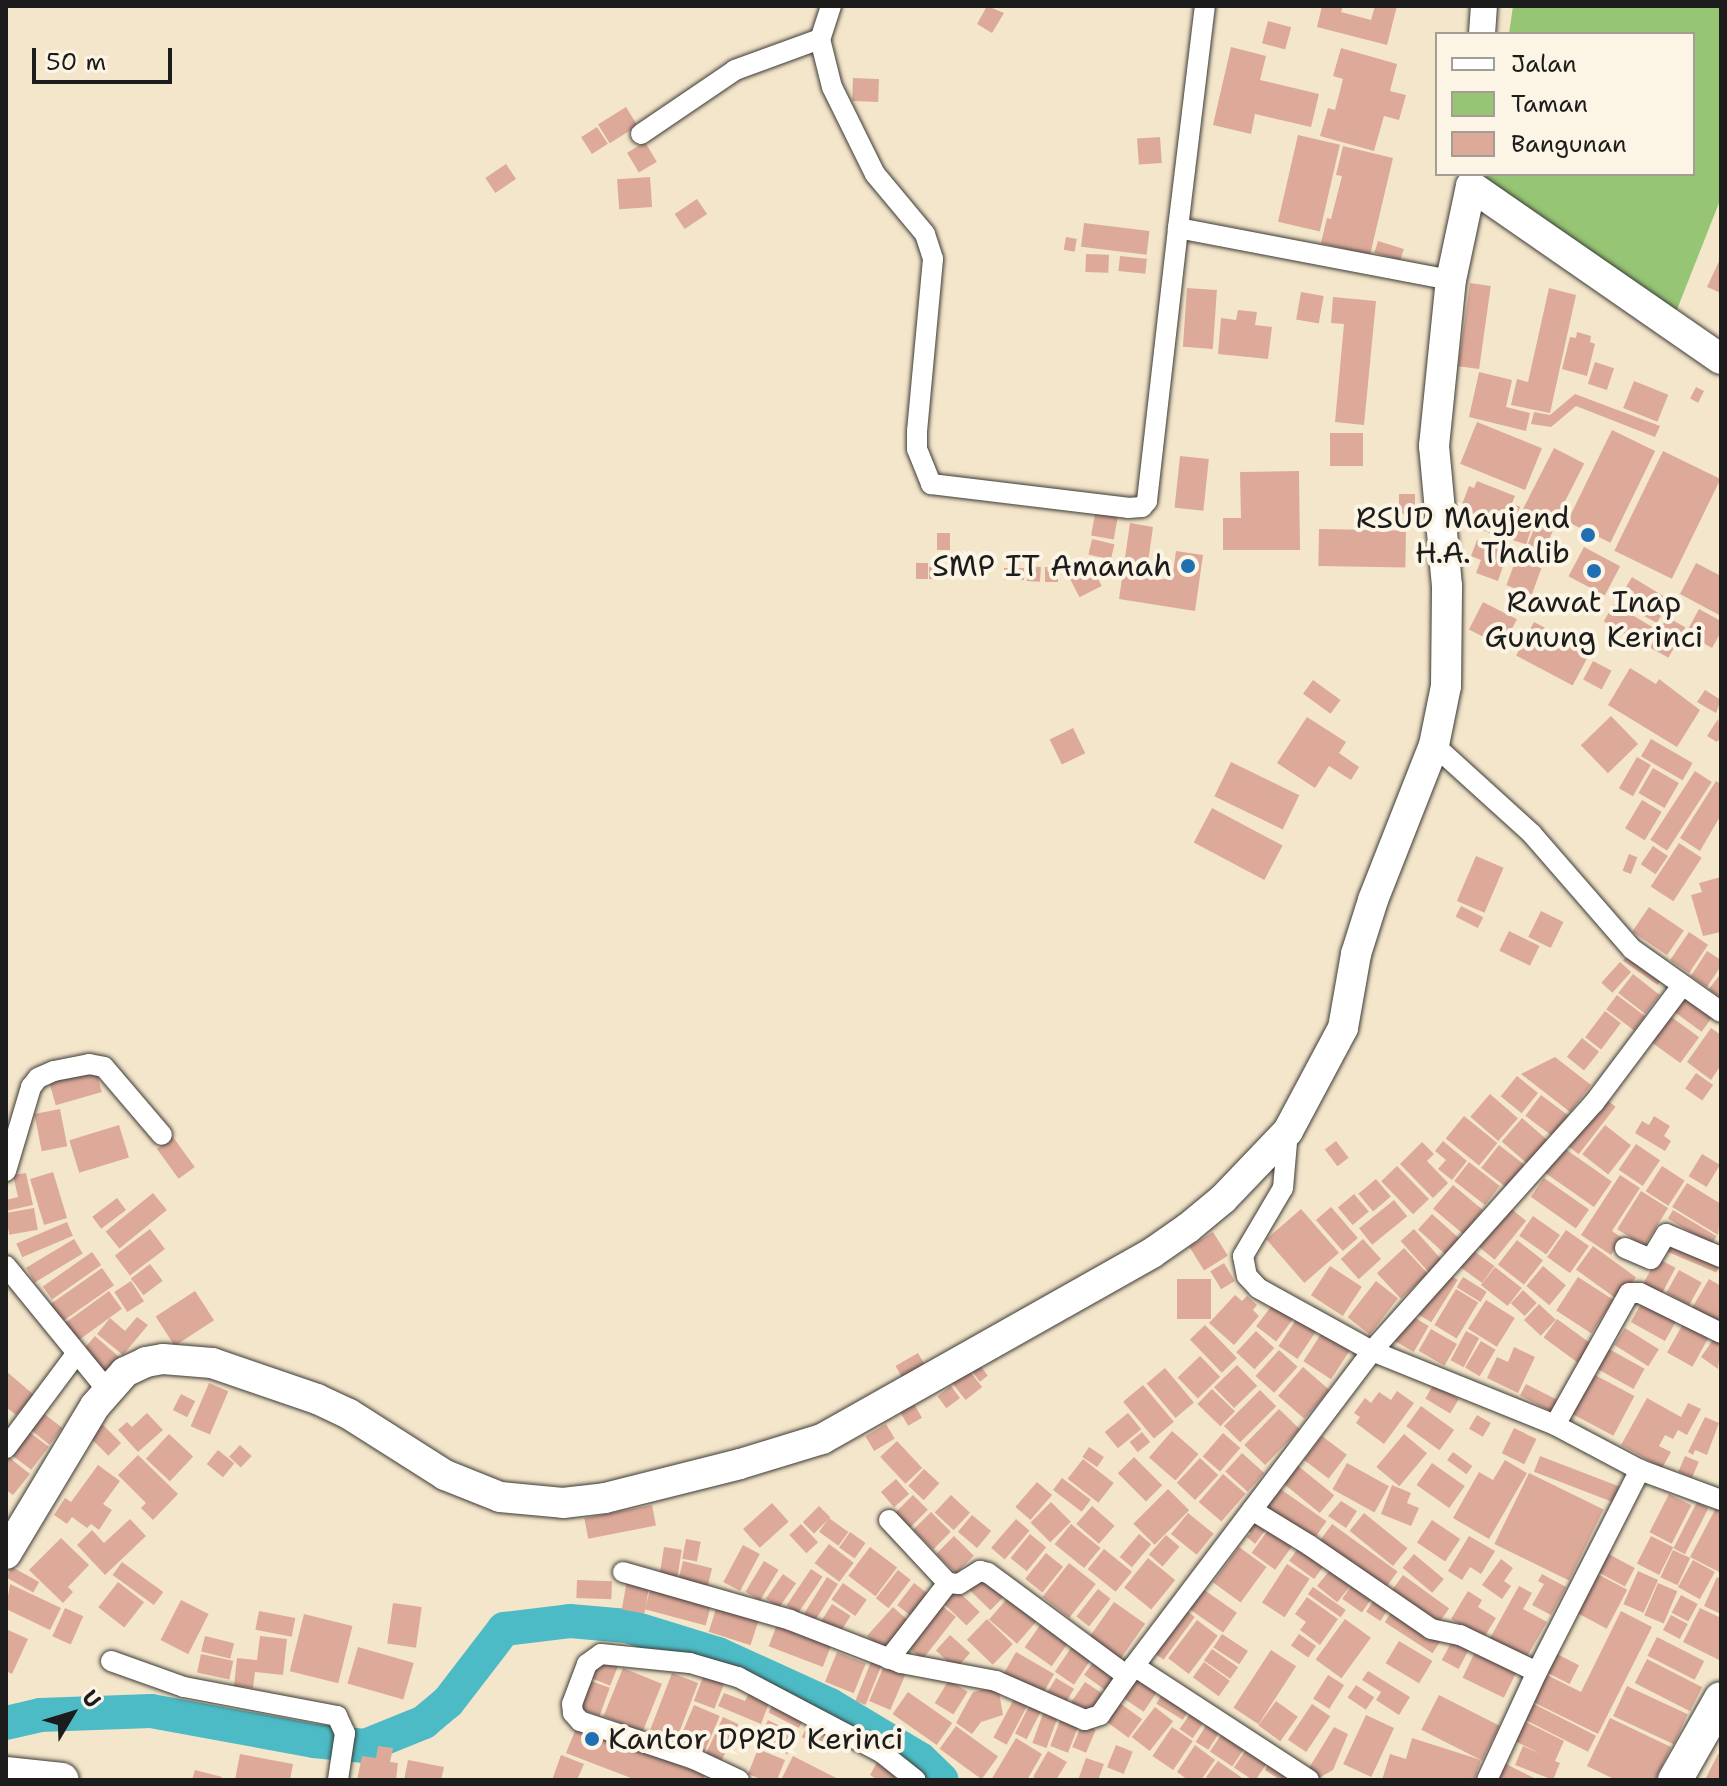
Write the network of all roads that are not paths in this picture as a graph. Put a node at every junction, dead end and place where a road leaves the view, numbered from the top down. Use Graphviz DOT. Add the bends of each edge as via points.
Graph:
graph roads {
  1 [pos="831,6"];
  2 [pos="1205,6"];
  3 [pos="1484,6"];
  4 [pos="1482,32"];
  5 [pos="820,39"];
  6 [pos="641,134"];
  7 [pos="1471,180"];
  8 [pos="1178,228"];
  9 [pos="1451,280"];
  10 [pos="1721,359"];
  11 [pos="1434,745"];
  12 [pos="1681,987"];
  13 [pos="1721,1012"];
  14 [pos="1288,1131"];
  15 [pos="162,1135"];
  16 [pos="6,1171"];
  17 [pos="1625,1248"];
  18 [pos="1721,1257"];
  19 [pos="6,1266"];
  20 [pos="1721,1333"];
  21 [pos="1372,1351"];
  22 [pos="76,1354"];
  23 [pos="107,1390"];
  24 [pos="1555,1425"];
  25 [pos="6,1448"];
  26 [pos="1640,1470"];
  27 [pos="1721,1500"];
  28 [pos="1252,1510"];
  29 [pos="889,1520"];
  30 [pos="9,1541"];
  31 [pos="623,1572"];
  32 [pos="948,1583"];
  33 [pos="889,1659"];
  34 [pos="111,1661"];
  35 [pos="1131,1671"];
  36 [pos="1537,1672"];
  37 [pos="1721,1699"];
  38 [pos="6,1774"];
  39 [pos="62,1780"];
  40 [pos="338,1780"];
  41 [pos="739,1780"];
  42 [pos="916,1780"];
  43 [pos="1309,1780"];
  44 [pos="1487,1780"];
  45 [pos="1675,1780"];
  1 -- 5 [label="street"];
  2 -- 8 [label="street"];
  3 -- 4 [label="street"];
  5 -- 6 [label="street" via="735,70"];
  5 -- 8 [label="street" via="832,87 875,174 925,234 933,259 917,430 917,449 931,484 1142,507 1147,501"];
  7 -- 9 [label="main road"];
  7 -- 10 [label="main road"];
  8 -- 9 [label="street"];
  9 -- 11 [label="main road" via="1434,446 1447,586 1446,686"];
  11 -- 12 [label="street" via="1532,834 1632,949"];
  11 -- 14 [label="main road" via="1373,900 1356,954 1343,1028"];
  12 -- 13 [label="street"];
  12 -- 21 [label="street" via="1594,1103"];
  14 -- 21 [label="street" via="1283,1188 1242,1265 1258,1288"];
  14 -- 23 [label="main road" via="1223,1199 1152,1253 822,1439 605,1498 563,1503 500,1497 445,1475 349,1414 212,1363 146,1362 125,1372"];
  15 -- 16 [label="street" via="104,1067 89,1064 54,1071 38,1078 28,1092"];
  17 -- 18 [label="street" via="1651,1259 1666,1234"];
  19 -- 22 [label="street"];
  20 -- 24 [label="street" via="1640,1293 1629,1293"];
  21 -- 24 [label="street"];
  21 -- 28 [label="street"];
  22 -- 23 [label="street"];
  22 -- 25 [label="street"];
  23 -- 30 [label="main road"];
  24 -- 26 [label="street"];
  26 -- 27 [label="street"];
  26 -- 36 [label="street"];
  28 -- 35 [label="street"];
  28 -- 36 [label="street" via="1431,1629 1460,1635"];
  29 -- 32 [label="street"];
  31 -- 33 [label="street" via="790,1620"];
  32 -- 33 [label="street"];
  32 -- 35 [label="street" via="988,1573"];
  33 -- 35 [label="street" via="996,1681 1089,1720 1100,1715"];
  34 -- 40 [label="street" via="184,1687 337,1716 345,1733"];
  35 -- 43 [label="street"];
  36 -- 44 [label="street"];
  37 -- 45 [label="highway"];
  38 -- 39 [label="highway"];
  41 -- 42 [label="street" via="694,1759 580,1721 572,1708 587,1664 601,1654 690,1663 738,1677 882,1753"];
}
